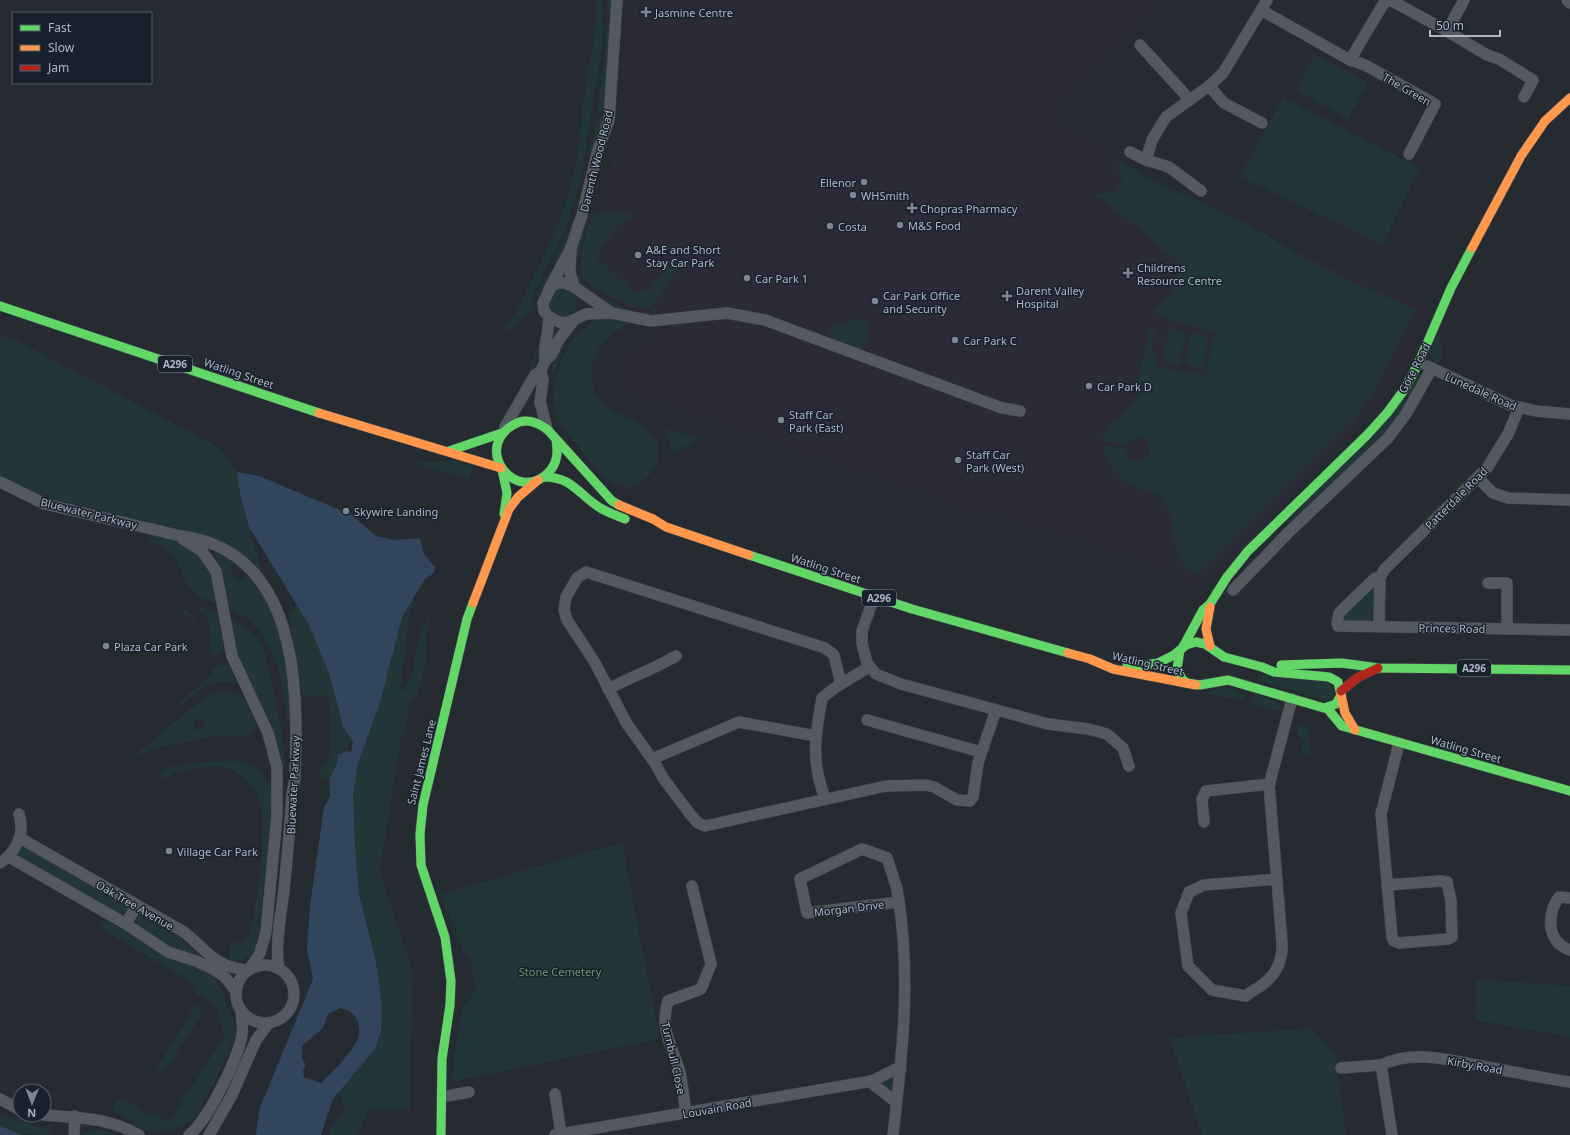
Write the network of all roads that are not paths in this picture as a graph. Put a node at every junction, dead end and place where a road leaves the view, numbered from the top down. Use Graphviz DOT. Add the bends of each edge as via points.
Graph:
graph roads {
  1 [pos="617,0"];
  2 [pos="1267,0"];
  3 [pos="1464,0"];
  4 [pos="1567,0"];
  5 [pos="1570,3"];
  6 [pos="1261,10"];
  7 [pos="1447,31"];
  8 [pos="1140,45"];
  9 [pos="1350,60"];
  10 [pos="1209,86"];
  11 [pos="1524,96"];
  12 [pos="1570,98"];
  13 [pos="1190,100"];
  14 [pos="1262,123"];
  15 [pos="1130,152"];
  16 [pos="1409,154"];
  17 [pos="1146,160"];
  18 [pos="1201,191"];
  19 [pos="571,248"];
  20 [pos="576,289"];
  21 [pos="549,290"];
  22 [pos="0,306"];
  23 [pos="612,312"];
  24 [pos="549,318"];
  25 [pos="576,318"];
  26 [pos="1419,362"];
  27 [pos="543,366"];
  28 [pos="1432,368"];
  29 [pos="1519,408"];
  30 [pos="1020,411"];
  31 [pos="1570,414"];
  32 [pos="547,429"];
  33 [pos="502,433"];
  34 [pos="556,439"];
  35 [pos="449,451"];
  36 [pos="502,469"];
  37 [pos="1478,478"];
  38 [pos="541,479"];
  39 [pos="0,482"];
  40 [pos="1570,500"];
  41 [pos="504,520"];
  42 [pos="1279,520"];
  43 [pos="666,527"];
  44 [pos="1289,532"];
  45 [pos="181,536"];
  46 [pos="1380,578"];
  47 [pos="1488,583"];
  48 [pos="1233,590"];
  49 [pos="874,597"];
  50 [pos="1210,604"];
  51 [pos="1336,623"];
  52 [pos="1379,626"];
  53 [pos="1507,629"];
  54 [pos="1570,630"];
  55 [pos="1210,646"];
  56 [pos="1181,648"];
  57 [pos="676,656"];
  58 [pos="1095,661"];
  59 [pos="869,667"];
  60 [pos="1267,668"];
  61 [pos="1378,668"];
  62 [pos="1570,670"];
  63 [pos="841,684"];
  64 [pos="1196,685"];
  65 [pos="608,689"];
  66 [pos="1341,693"];
  67 [pos="1292,699"];
  68 [pos="1327,708"];
  69 [pos="996,710"];
  70 [pos="867,720"];
  71 [pos="1355,730"];
  72 [pos="816,736"];
  73 [pos="1399,743"];
  74 [pos="981,752"];
  75 [pos="652,759"];
  76 [pos="1129,766"];
  77 [pos="1270,784"];
  78 [pos="1570,791"];
  79 [pos="825,798"];
  80 [pos="19,814"];
  81 [pos="1204,822"];
  82 [pos="20,838"];
  83 [pos="4,860"];
  84 [pos="1277,879"];
  85 [pos="1387,885"];
  86 [pos="692,886"];
  87 [pos="1570,898"];
  88 [pos="899,902"];
  89 [pos="136,906"];
  90 [pos="126,924"];
  91 [pos="1569,950"];
  92 [pos="279,969"];
  93 [pos="249,970"];
  94 [pos="236,991"];
  95 [pos="241,1010"];
  96 [pos="269,1023"];
  97 [pos="1381,1065"];
  98 [pos="1341,1068"];
  99 [pos="901,1069"];
  100 [pos="872,1081"];
  101 [pos="1570,1082"];
  102 [pos="470,1092"];
  103 [pos="555,1094"];
  104 [pos="442,1097"];
  105 [pos="0,1099"];
  106 [pos="896,1102"];
  107 [pos="12,1106"];
  108 [pos="686,1113"];
  109 [pos="52,1115"];
  110 [pos="75,1116"];
  111 [pos="609,1131"];
  112 [pos="558,1134"];
  113 [pos="74,1135"];
  114 [pos="139,1135"];
  115 [pos="189,1135"];
  116 [pos="209,1135"];
  117 [pos="441,1135"];
  118 [pos="892,1135"];
  119 [pos="1392,1135"];
  1 -- 19 [label="street, Darenth Wood Road" via="609,118"];
  2 -- 6 [label="street"];
  3 -- 7 [label="street"];
  4 -- 5 [label="street"];
  6 -- 9 [label="street, The Green"];
  6 -- 10 [label="street" via="1230,64"];
  7 -- 9 [label="street" via="1392,1 1386,1 1381,5"];
  7 -- 11 [label="street" via="1533,80"];
  8 -- 13 [label="street"];
  9 -- 16 [label="street, The Green" via="1365,65 1435,104"];
  10 -- 13 [label="street"];
  10 -- 14 [label="street" via="1224,102"];
  12 -- 26 [label="main road, Gore Road" via="1545,121 1521,156 1452,288"];
  13 -- 17 [label="street" via="1166,117 1152,140"];
  15 -- 17 [label="street"];
  17 -- 18 [label="street" via="1169,167"];
  19 -- 20 [label="street, Darenth Wood Road" via="570,272"];
  19 -- 21 [label="street, Darenth Wood Road"];
  20 -- 21 [label="street" via="568,284 558,283"];
  20 -- 23 [label="street"];
  20 -- 25 [label="street" via="582,298 583,307"];
  21 -- 24 [label="street" via="543,306"];
  22 -- 35 [label="main road, Watling Street / A296" via="362,427"];
  23 -- 25 [label="street"];
  23 -- 30 [label="street" via="651,321 727,313 765,320 1002,408"];
  24 -- 25 [label="street" via="561,323"];
  24 -- 27 [label="street"];
  25 -- 27 [label="street"];
  26 -- 28 [label="street, Lunedale Road"];
  26 -- 42 [label="main road, Gore Road" via="1404,390 1387,413"];
  27 -- 32 [label="street" via="540,402"];
  27 -- 33 [label="street" via="535,375"];
  28 -- 29 [label="street, Lunedale Road" via="1492,398"];
  28 -- 44 [label="street, Gore Road" via="1406,414 1388,438"];
  29 -- 31 [label="street, Lunedale Road"];
  29 -- 37 [label="street, Patterdale Road" via="1502,445"];
  32 -- 33 [label="main road" via="536,421 524,420"];
  32 -- 34 [label="main road"];
  33 -- 35 [label="main road"];
  33 -- 36 [label="main road" via="496,446 496,456"];
  34 -- 38 [label="main road" via="557,460"];
  34 -- 43 [label="main road, Watling Street / A296" via="612,501"];
  35 -- 36 [label="main road, Watling Street / A296"];
  36 -- 38 [label="main road" via="518,481"];
  36 -- 41 [label="main road, Saint James Lane" via="507,493"];
  37 -- 40 [label="street" via="1493,493 1508,498"];
  37 -- 46 [label="street, Patterdale Road" via="1384,570"];
  38 -- 41 [label="main road, Saint James Lane" via="518,497"];
  38 -- 43 [label="main road, Watling Street / A296" via="558,477 602,509 616,516 653,528"];
  39 -- 45 [label="street, Bluewater Parkway" via="45,504"];
  41 -- 104 [label="main road, Saint James Lane" via="467,619 424,795 421,820 421,865 445,937 451,981 442,1059"];
  42 -- 44 [label="street"];
  42 -- 50 [label="main road, Gore Road" via="1248,551"];
  43 -- 49 [label="main road, Watling Street / A296"];
  44 -- 48 [label="street, Gore Road"];
  45 -- 92 [label="street, Bluewater Parkway" via="198,538 217,546 248,566 270,593 285,629 295,699 296,775 292,793 278,948"];
  45 -- 93 [label="street, Bluewater Parkway" via="202,551 216,571 232,656 268,733 277,766 278,815 266,932 260,952"];
  46 -- 51 [label="street, Patterdale Road" via="1375,578 1339,612"];
  46 -- 52 [label="street"];
  47 -- 53 [label="street" via="1507,583"];
  49 -- 58 [label="main road, Watling Street / A296"];
  49 -- 59 [label="street" via="862,636 863,652"];
  50 -- 55 [label="main road, Gore Road" via="1206,629"];
  50 -- 56 [label="main road, Gore Road" via="1202,610"];
  51 -- 52 [label="street, Princes Road" via="1338,626"];
  52 -- 53 [label="street, Princes Road"];
  53 -- 54 [label="street, Princes Road"];
  55 -- 56 [label="main road" via="1195,642"];
  55 -- 60 [label="main road" via="1228,658"];
  56 -- 58 [label="main road, Watling Street / A296" via="1163,661 1142,666"];
  56 -- 64 [label="main road" via="1177,663 1179,676 1185,682"];
  57 -- 65 [label="street"];
  58 -- 64 [label="main road, Watling Street / A296" via="1120,671"];
  59 -- 63 [label="street"];
  59 -- 69 [label="street" via="885,679"];
  60 -- 61 [label="main road, A296" via="1274,665 1331,662 1360,663"];
  60 -- 66 [label="main road" via="1274,672 1329,677 1338,682"];
  61 -- 62 [label="main road, A296"];
  61 -- 66 [label="main road, A296" via="1357,678"];
  63 -- 65 [label="street" via="834,654 825,648 605,577 583,573 577,578 566,597 565,615"];
  63 -- 72 [label="street" via="823,696"];
  64 -- 67 [label="main road, Watling Street" via="1228,680"];
  65 -- 75 [label="street" via="637,740"];
  66 -- 68 [label="main road" via="1336,704"];
  66 -- 71 [label="main road" via="1346,713"];
  67 -- 68 [label="main road, Watling Street"];
  67 -- 77 [label="street"];
  68 -- 71 [label="main road, Watling Street" via="1342,726"];
  69 -- 74 [label="street"];
  69 -- 76 [label="street" via="1048,724 1107,734 1123,748"];
  70 -- 74 [label="street"];
  71 -- 73 [label="main road, Watling Street"];
  72 -- 75 [label="street" via="739,722"];
  72 -- 79 [label="street" via="817,773"];
  73 -- 78 [label="main road, Watling Street"];
  73 -- 85 [label="street" via="1381,814"];
  74 -- 79 [label="street" via="974,797 970,801 956,800 934,786 907,784"];
  75 -- 79 [label="street" via="690,814 698,823 705,826"];
  77 -- 81 [label="street" via="1209,790 1202,799"];
  77 -- 84 [label="street"];
  80 -- 82 [label="street"];
  82 -- 83 [label="street" via="16,847"];
  82 -- 89 [label="street, Oak Tree Avenue"];
  83 -- 90 [label="street, Oak Tree Avenue"];
  84 -- 84 [label="street" via="1283,950 1276,970 1266,982 1246,996 1212,990 1188,966 1181,914 1189,892 1204,885"];
  85 -- 85 [label="street" via="1392,937 1395,942 1452,937 1454,933 1447,882 1441,880"];
  86 -- 108 [label="street, Turnbull Close" via="711,964 700,988 668,1001 664,1015 669,1044 680,1073"];
  87 -- 91 [label="street" via="1559,897 1553,906 1550,925 1552,934 1559,944"];
  88 -- 88 [label="street, Morgan Drive" via="887,858 862,849 800,879 807,913"];
  88 -- 99 [label="street, Morgan Drive" via="905,980"];
  89 -- 90 [label="street"];
  89 -- 93 [label="street, Oak Tree Avenue" via="184,932 214,959 230,968"];
  90 -- 94 [label="street, Oak Tree Avenue" via="168,952 212,969 225,977"];
  92 -- 93 [label="street" via="264,965"];
  92 -- 96 [label="street" via="290,980 294,995 284,1016"];
  93 -- 94 [label="street" via="240,979"];
  94 -- 95 [label="street"];
  95 -- 96 [label="street" via="253,1020"];
  95 -- 115 [label="street" via="242,1033 233,1061 208,1111"];
  96 -- 116 [label="street" via="256,1040 232,1095"];
  97 -- 98 [label="street, Kirby Road"];
  97 -- 101 [label="street, Kirby Road" via="1392,1060 1439,1059"];
  97 -- 119 [label="street"];
  99 -- 100 [label="street, Louvain Road"];
  99 -- 106 [label="street, Morgan Drive"];
  100 -- 106 [label="street"];
  100 -- 108 [label="street, Louvain Road"];
  102 -- 104 [label="street"];
  103 -- 112 [label="street, Louvain Road"];
  104 -- 117 [label="main road, Saint James Lane"];
  105 -- 107 [label="street"];
  106 -- 118 [label="street, Morgan Drive"];
  108 -- 111 [label="street, Louvain Road"];
  109 -- 110 [label="street"];
  110 -- 113 [label="street"];
  110 -- 114 [label="street" via="108,1122"];
  111 -- 112 [label="street, Louvain Road"];
}
